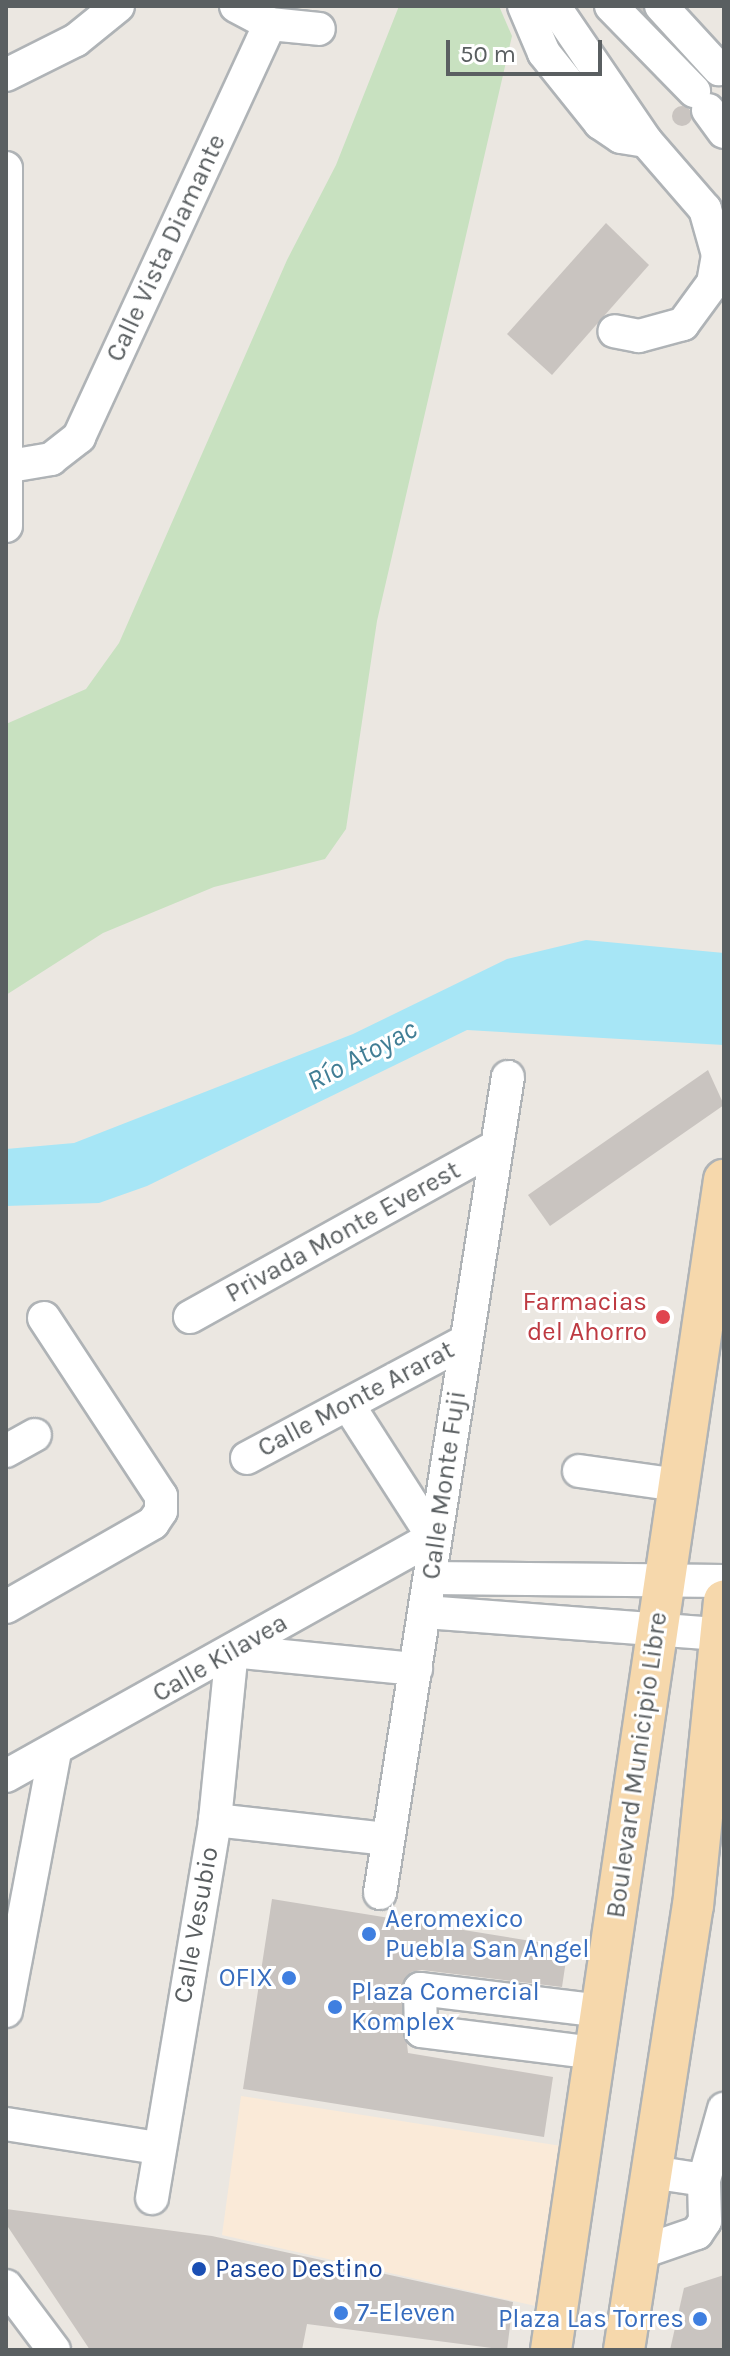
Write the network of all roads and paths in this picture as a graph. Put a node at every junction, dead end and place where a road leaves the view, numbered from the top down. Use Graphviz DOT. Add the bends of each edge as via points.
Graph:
graph roads {
  1 [pos="118,6"];
  2 [pos="236,6"];
  3 [pos="524,6"];
  4 [pos="554,6"];
  5 [pos="590,6"];
  6 [pos="611,6"];
  7 [pos="661,6"];
  8 [pos="270,24"];
  9 [pos="319,29"];
  10 [pos="571,38"];
  11 [pos="719,69"];
  12 [pos="6,75"];
  13 [pos="713,109"];
  14 [pos="646,141"];
  15 [pos="6,168"];
  16 [pos="719,233"];
  17 [pos="614,331"];
  18 [pos="10,466"];
  19 [pos="6,526"];
  20 [pos="508,1077"];
  21 [pos="497,1146"];
  22 [pos="724,1180"];
  23 [pos="190,1317"];
  24 [pos="44,1318"];
  25 [pos="466,1341"];
  26 [pos="349,1406"];
  27 [pos="35,1435"];
  28 [pos="6,1451"];
  29 [pos="247,1458"];
  30 [pos="579,1471"];
  31 [pos="679,1485"];
  32 [pos="433,1537"];
  33 [pos="430,1578"];
  34 [pos="724,1581"];
  35 [pos="664,1583"];
  36 [pos="6,1607"];
  37 [pos="425,1612"];
  38 [pos="722,1617"];
  39 [pos="657,1629"];
  40 [pos="232,1651"];
  41 [pos="416,1669"];
  42 [pos="55,1752"];
  43 [pos="6,1776"];
  44 [pos="215,1820"];
  45 [pos="388,1839"];
  46 [pos="380,1893"];
  47 [pos="540,2002"];
  48 [pos="6,2011"];
  49 [pos="601,2011"];
  50 [pos="536,2046"];
  51 [pos="595,2053"];
  52 [pos="724,2109"];
  53 [pos="6,2124"];
  54 [pos="157,2148"];
  55 [pos="651,2172"];
  56 [pos="704,2180"];
  57 [pos="152,2198"];
  58 [pos="639,2253"];
  59 [pos="6,2286"];
  60 [pos="54,2350"];
  61 [pos="551,2350"];
  62 [pos="624,2350"];
  1 -- 12 [label="street" via="76,40"];
  2 -- 8 [label="street"];
  3 -- 14 [label="street" via="544,53 600,123 621,137"];
  4 -- 10 [label="street"];
  5 -- 10 [label="street" via="577,17"];
  6 -- 13 [label="street"];
  7 -- 11 [label="street"];
  8 -- 9 [label="street"];
  8 -- 18 [label="street, Calle Vista Diamante" via="79,437 51,459"];
  10 -- 14 [label="street"];
  14 -- 16 [label="street"];
  15 -- 18 [label="street"];
  16 -- 17 [label="street" via="713,283 683,324 639,336"];
  18 -- 19 [label="street"];
  20 -- 21 [label="street, Calle Monte Fuji"];
  21 -- 23 [label="street, Privada Monte Everest"];
  21 -- 25 [label="street, Calle Monte Fuji"];
  22 -- 31 [label="main road, Boulevard Municipio Libre"];
  24 -- 36 [label="street" via="153,1483 161,1511 153,1523"];
  25 -- 26 [label="street, Calle Monte Ararat"];
  25 -- 32 [label="street, Calle Monte Fuji"];
  26 -- 29 [label="street, Calle Monte Ararat"];
  26 -- 32 [label="street"];
  27 -- 28 [label="street"];
  30 -- 31 [label="street"];
  31 -- 35 [label="main road, Boulevard Municipio Libre"];
  32 -- 33 [label="street, Calle Monte Fuji"];
  32 -- 40 [label="street, Calle Kilavea"];
  33 -- 35 [label="street"];
  33 -- 37 [label="street, Calle Monte Fuji"];
  34 -- 35 [label="street"];
  35 -- 39 [label="main road, Boulevard Municipio Libre"];
  37 -- 39 [label="street"];
  37 -- 41 [label="street, Calle Monte Fuji"];
  38 -- 39 [label="street"];
  38 -- 55 [label="main road" via="693,1906"];
  39 -- 49 [label="main road, Boulevard Municipio Libre"];
  40 -- 41 [label="street"];
  40 -- 42 [label="street, Calle Kilavea"];
  40 -- 44 [label="street, Calle Vesubio"];
  41 -- 45 [label="street, Calle Monte Fuji"];
  42 -- 43 [label="street, Calle Kilavea"];
  42 -- 48 [label="street"];
  44 -- 45 [label="street"];
  44 -- 54 [label="street, Calle Vesubio"];
  45 -- 46 [label="street, Calle Monte Fuji"];
  47 -- 49 [label="street"];
  47 -- 50 [label="street"];
  47 -- 50 [label="street" via="424,1985 416,2026"];
  49 -- 51 [label="main road, Boulevard Municipio Libre"];
  50 -- 51 [label="street"];
  51 -- 61 [label="main road, Boulevard Municipio Libre"];
  52 -- 56 [label="street"];
  53 -- 54 [label="street"];
  54 -- 57 [label="street, Calle Vesubio"];
  55 -- 56 [label="street"];
  55 -- 58 [label="main road"];
  56 -- 58 [label="street" via="703,2227"];
  58 -- 62 [label="main road"];
  59 -- 60 [label="street"];
}
